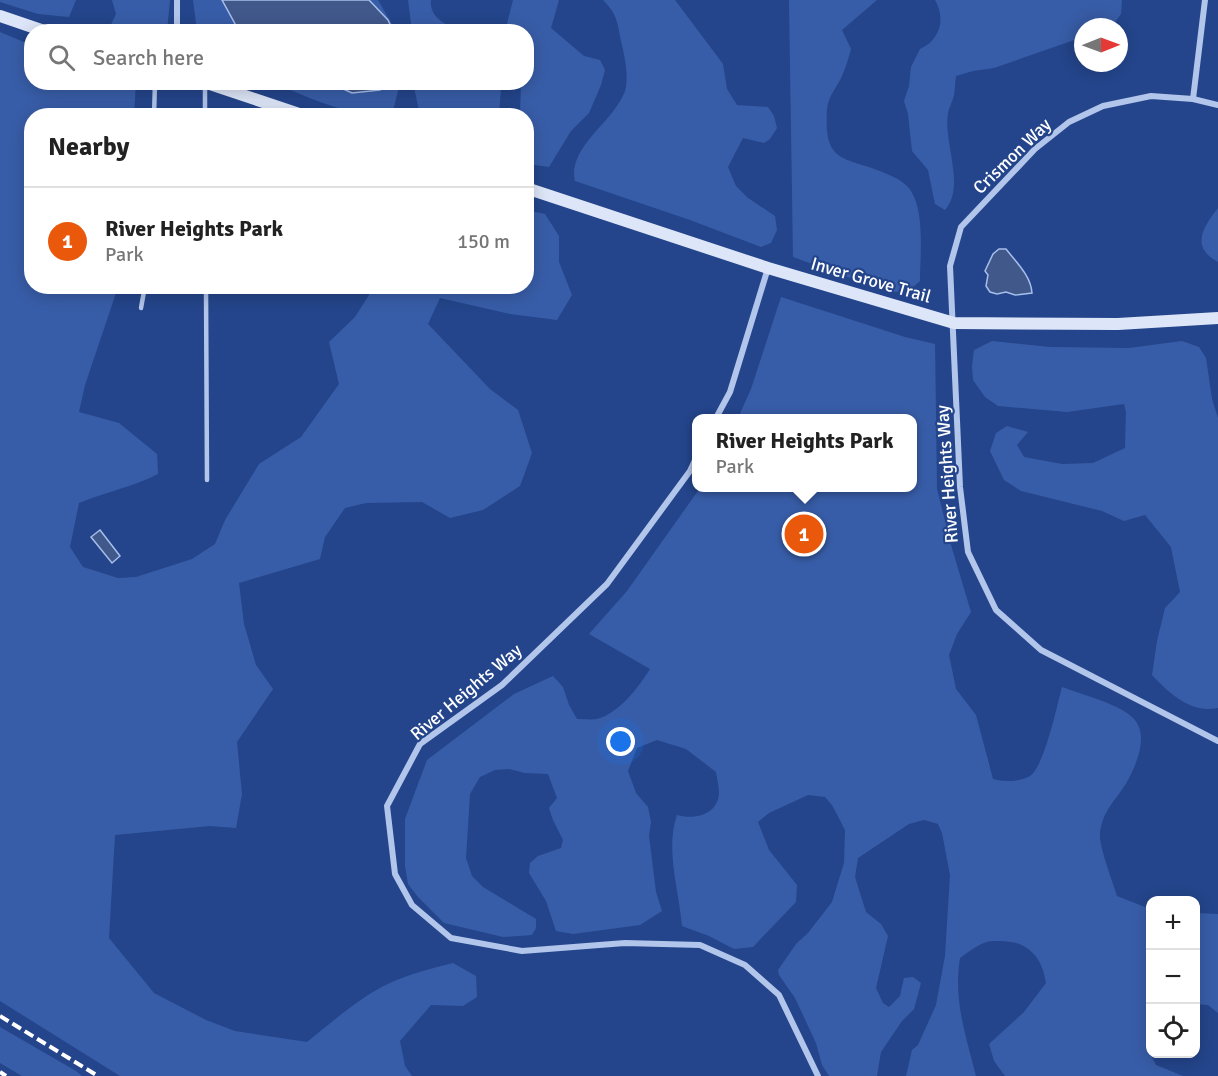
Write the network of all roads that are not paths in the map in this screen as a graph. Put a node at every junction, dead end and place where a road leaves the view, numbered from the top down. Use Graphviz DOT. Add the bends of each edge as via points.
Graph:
graph roads {
  1 [pos="177,0"];
  2 [pos="1205,0"];
  3 [pos="0,16"];
  4 [pos="24,24"];
  5 [pos="177,24"];
  6 [pos="155,90"];
  7 [pos="205,90"];
  8 [pos="226,90"];
  9 [pos="1193,99"];
  10 [pos="1218,105"];
  11 [pos="154,108"];
  12 [pos="205,108"];
  13 [pos="281,108"];
  14 [pos="534,192"];
  15 [pos="768,268"];
  16 [pos="144,294"];
  17 [pos="206,294"];
  18 [pos="141,308"];
  19 [pos="1218,318"];
  20 [pos="954,323"];
  21 [pos="718,414"];
  22 [pos="692,467"];
  23 [pos="207,480"];
  24 [pos="1218,741"];
  25 [pos="818,1076"];
  1 -- 5 [label="street"];
  2 -- 9 [label="street"];
  3 -- 4 [label="street"];
  6 -- 11 [label="lane"];
  7 -- 12 [label="lane"];
  8 -- 13 [label="street"];
  9 -- 10 [label="street, Crismon Way"];
  9 -- 20 [label="street, Crismon Way" via="1151,96 1104,106 1069,122 1035,149 961,227 950,266"];
  14 -- 15 [label="street, Inver Grove Trail"];
  15 -- 20 [label="street, Inver Grove Trail"];
  15 -- 21 [label="street" via="730,392"];
  16 -- 18 [label="lane"];
  17 -- 23 [label="lane"];
  19 -- 20 [label="street, Inver Grove Trail" via="1118,324"];
  20 -- 24 [label="street, River Heights Way" via="960,487 968,552 996,610 1041,650"];
  22 -- 25 [label="street, River Heights Way" via="606,584 502,685 420,744 387,806 395,874 412,905 451,938 522,951 625,943 700,945 745,965 779,995"];
}
